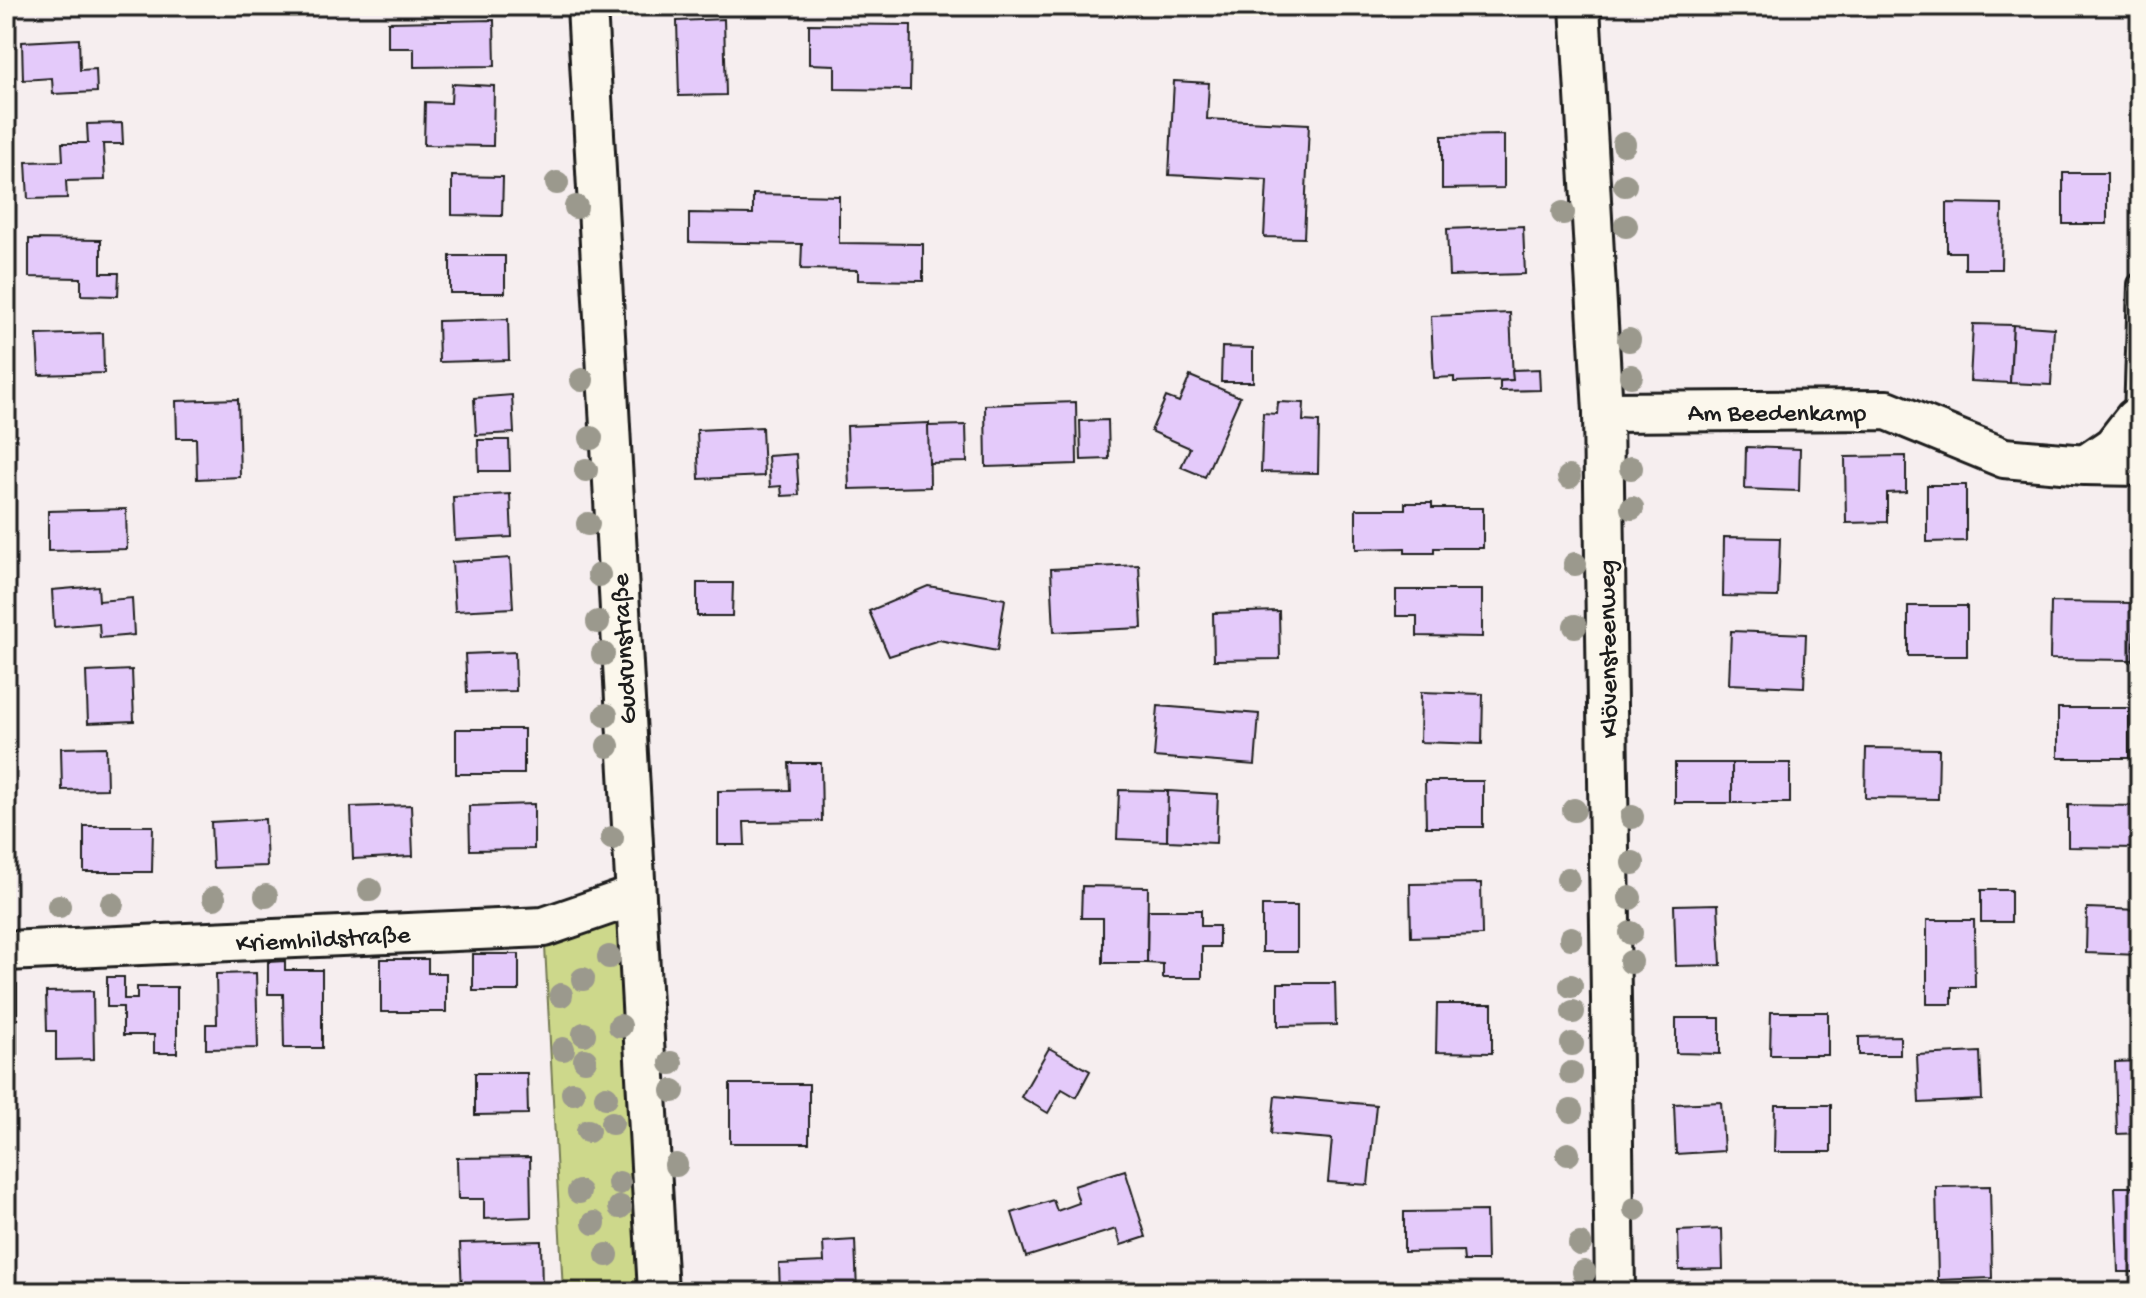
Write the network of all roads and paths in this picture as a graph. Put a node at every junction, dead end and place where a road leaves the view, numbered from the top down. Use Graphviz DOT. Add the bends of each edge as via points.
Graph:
graph roads {
  1 [pos="587,6"];
  2 [pos="1580,6"];
  3 [pos="2138,284"];
  4 [pos="1603,412"];
  5 [pos="2137,417"];
  6 [pos="2085,465"];
  7 [pos="2140,466"];
  8 [pos="634,896"];
  9 [pos="6,951"];
  10 [pos="658,1292"];
  11 [pos="1615,1292"];
  1 -- 8 [label="street, Gudrunstraße"];
  2 -- 4 [label="street, Klövensteenweg"];
  3 -- 5 [label="lane"];
  4 -- 6 [label="street, Am Beedenkamp" via="1887,410 2004,458"];
  4 -- 11 [label="street, Klövensteenweg"];
  5 -- 6 [label="street" via="2113,446"];
  6 -- 7 [label="street, Am Beedenkamp"];
  8 -- 9 [label="street, Kriemhildstraße" via="544,927"];
  8 -- 10 [label="street, Gudrunstraße"];
}
